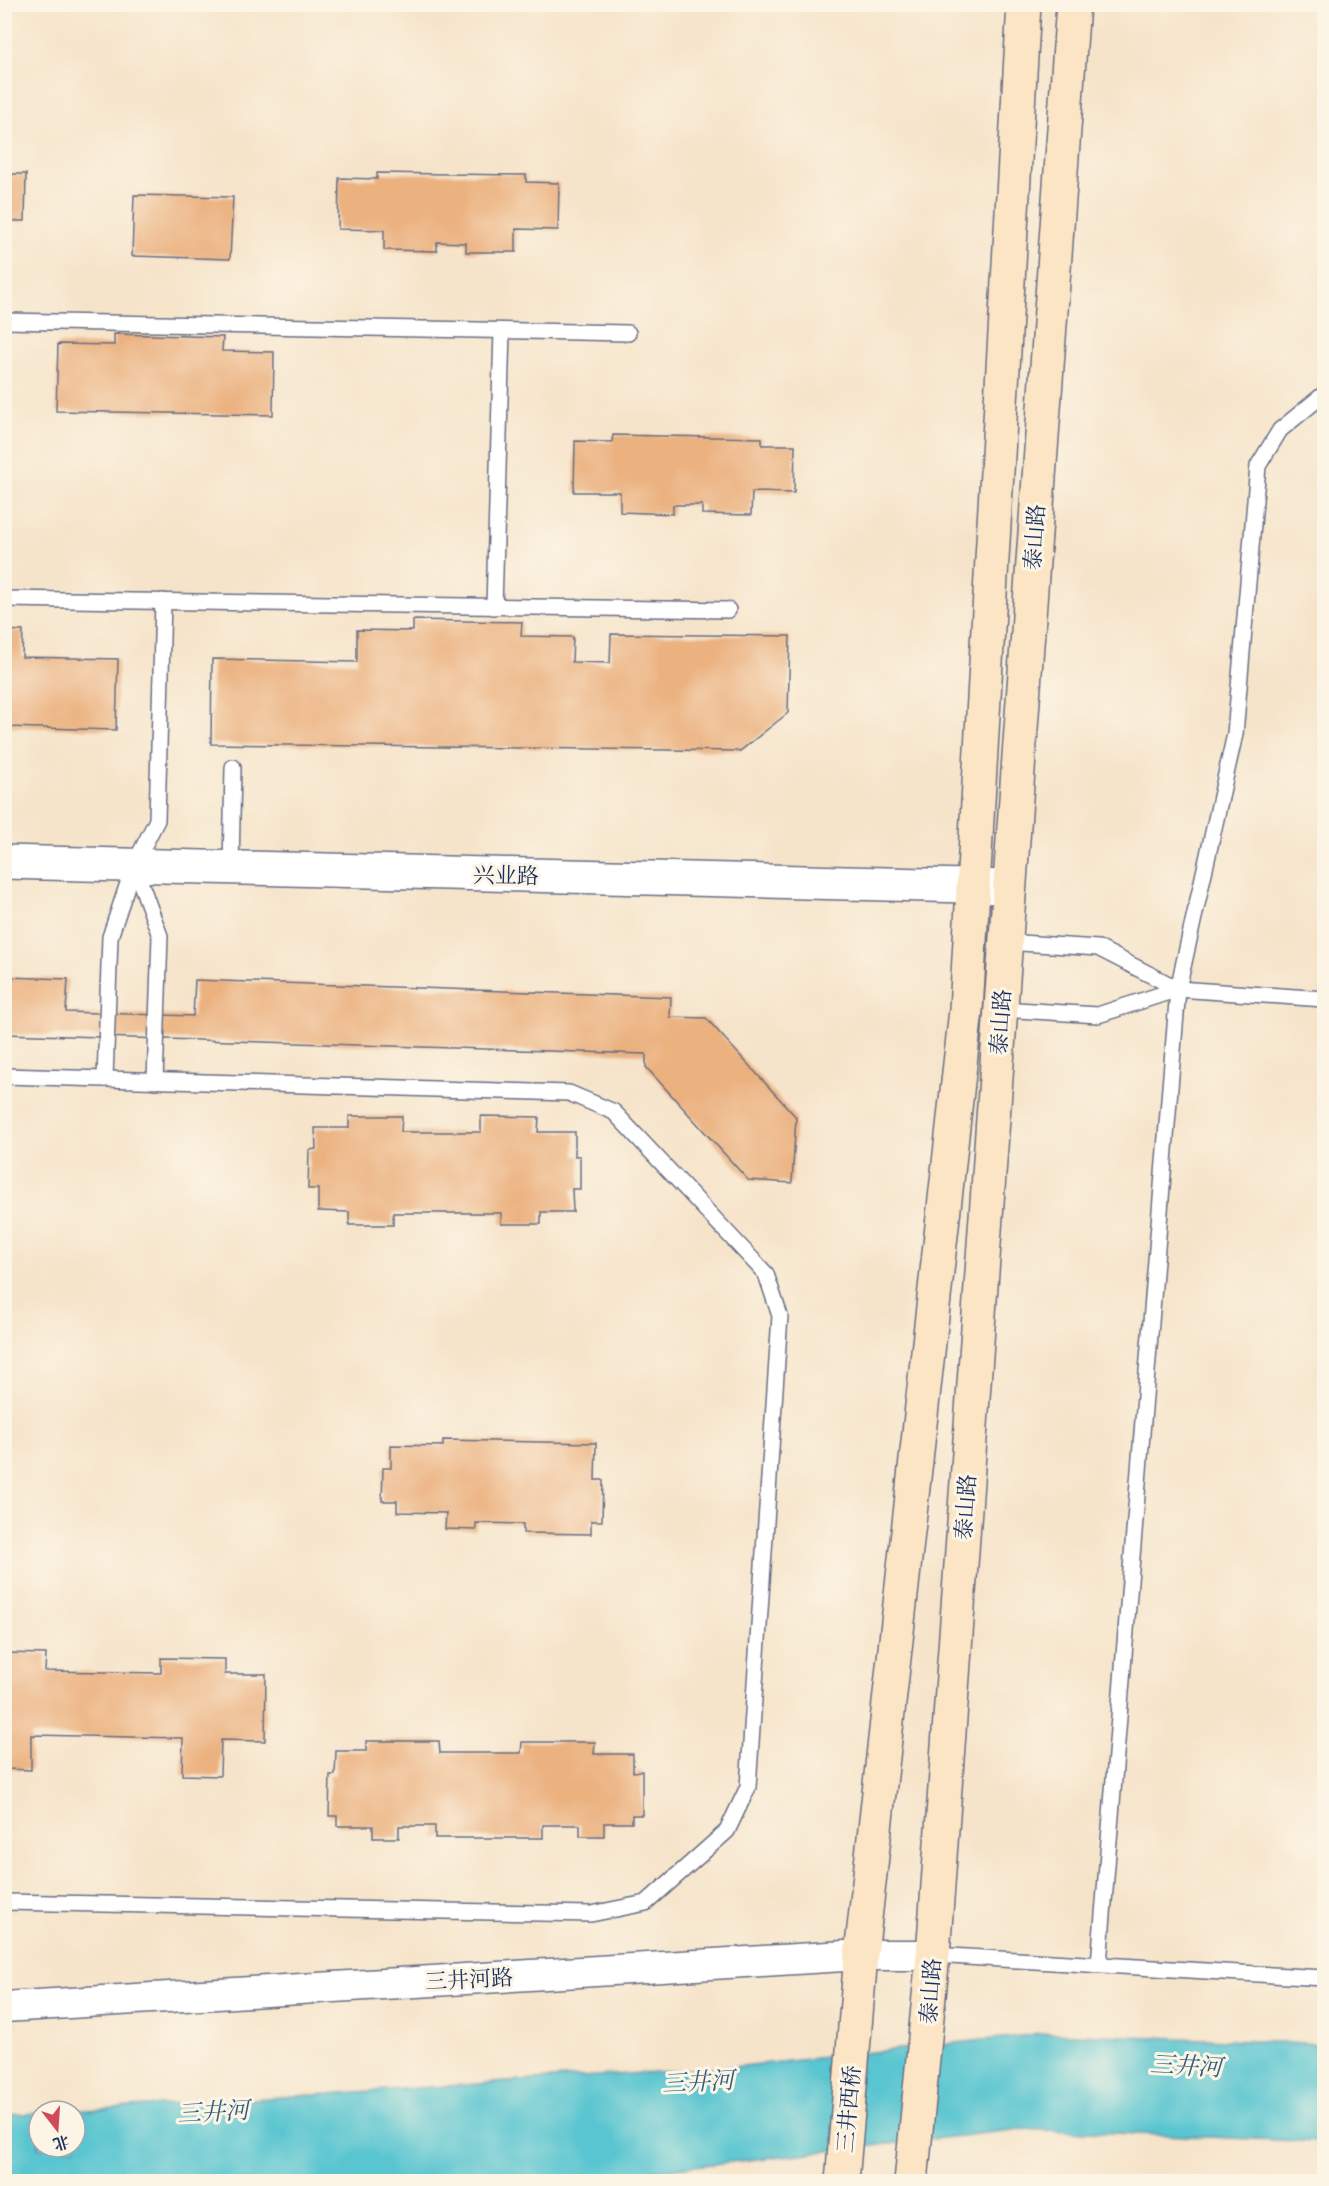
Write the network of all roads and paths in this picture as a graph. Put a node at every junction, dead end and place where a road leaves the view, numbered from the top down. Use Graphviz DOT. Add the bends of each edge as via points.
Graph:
graph roads {
  1 [pos="1024,4"];
  2 [pos="1073,4"];
  3 [pos="4,321"];
  4 [pos="502,331"];
  5 [pos="628,333"];
  6 [pos="1324,394"];
  7 [pos="4,598"];
  8 [pos="163,601"];
  9 [pos="494,607"];
  10 [pos="728,610"];
  11 [pos="233,767"];
  12 [pos="4,862"];
  13 [pos="134,865"];
  14 [pos="231,868"];
  15 [pos="974,886"];
  16 [pos="1008,887"];
  17 [pos="1005,942"];
  18 [pos="1178,989"];
  19 [pos="1324,999"];
  20 [pos="1001,1009"];
  21 [pos="4,1077"];
  22 [pos="105,1080"];
  23 [pos="155,1081"];
  24 [pos="4,1902"];
  25 [pos="861,1955"];
  26 [pos="933,1955"];
  27 [pos="1099,1964"];
  28 [pos="1324,1978"];
  29 [pos="4,2007"];
  30 [pos="855,2036"];
  31 [pos="842,2181"];
  32 [pos="911,2181"];
  1 -- 15 [label="main road, 泰山路"];
  2 -- 16 [label="main road, 泰山路"];
  3 -- 4 [label="lane"];
  4 -- 5 [label="lane"];
  4 -- 9 [label="lane"];
  6 -- 18 [label="lane" via="1280,430 1258,466 1235,734"];
  7 -- 8 [label="lane"];
  8 -- 9 [label="lane"];
  8 -- 13 [label="lane" via="157,820"];
  9 -- 10 [label="lane"];
  11 -- 14 [label="lane"];
  12 -- 13 [label="street, 兴业路"];
  13 -- 14 [label="street, 兴业路"];
  13 -- 22 [label="lane" via="110,937"];
  13 -- 23 [label="lane" via="160,936"];
  14 -- 15 [label="street, 兴业路"];
  15 -- 16 [label="street, 兴业路"];
  15 -- 25 [label="main road, 泰山路" via="966,1010"];
  16 -- 17 [label="main road, 泰山路"];
  17 -- 18 [label="lane" via="1098,948"];
  17 -- 20 [label="main road, 泰山路"];
  18 -- 19 [label="lane"];
  18 -- 20 [label="lane" via="1098,1015"];
  18 -- 27 [label="lane"];
  20 -- 26 [label="main road, 泰山路"];
  21 -- 22 [label="lane"];
  22 -- 23 [label="lane"];
  23 -- 24 [label="lane" via="569,1093 614,1112 766,1274 780,1316 748,1787 727,1831 646,1903 591,1914"];
  25 -- 26 [label="street, 三井河路"];
  25 -- 29 [label="street, 三井河路"];
  25 -- 30 [label="main road, 泰山路"];
  26 -- 27 [label="lane"];
  26 -- 32 [label="main road, 泰山路"];
  27 -- 28 [label="lane"];
  30 -- 31 [label="main road, 三井西桥"];
}
